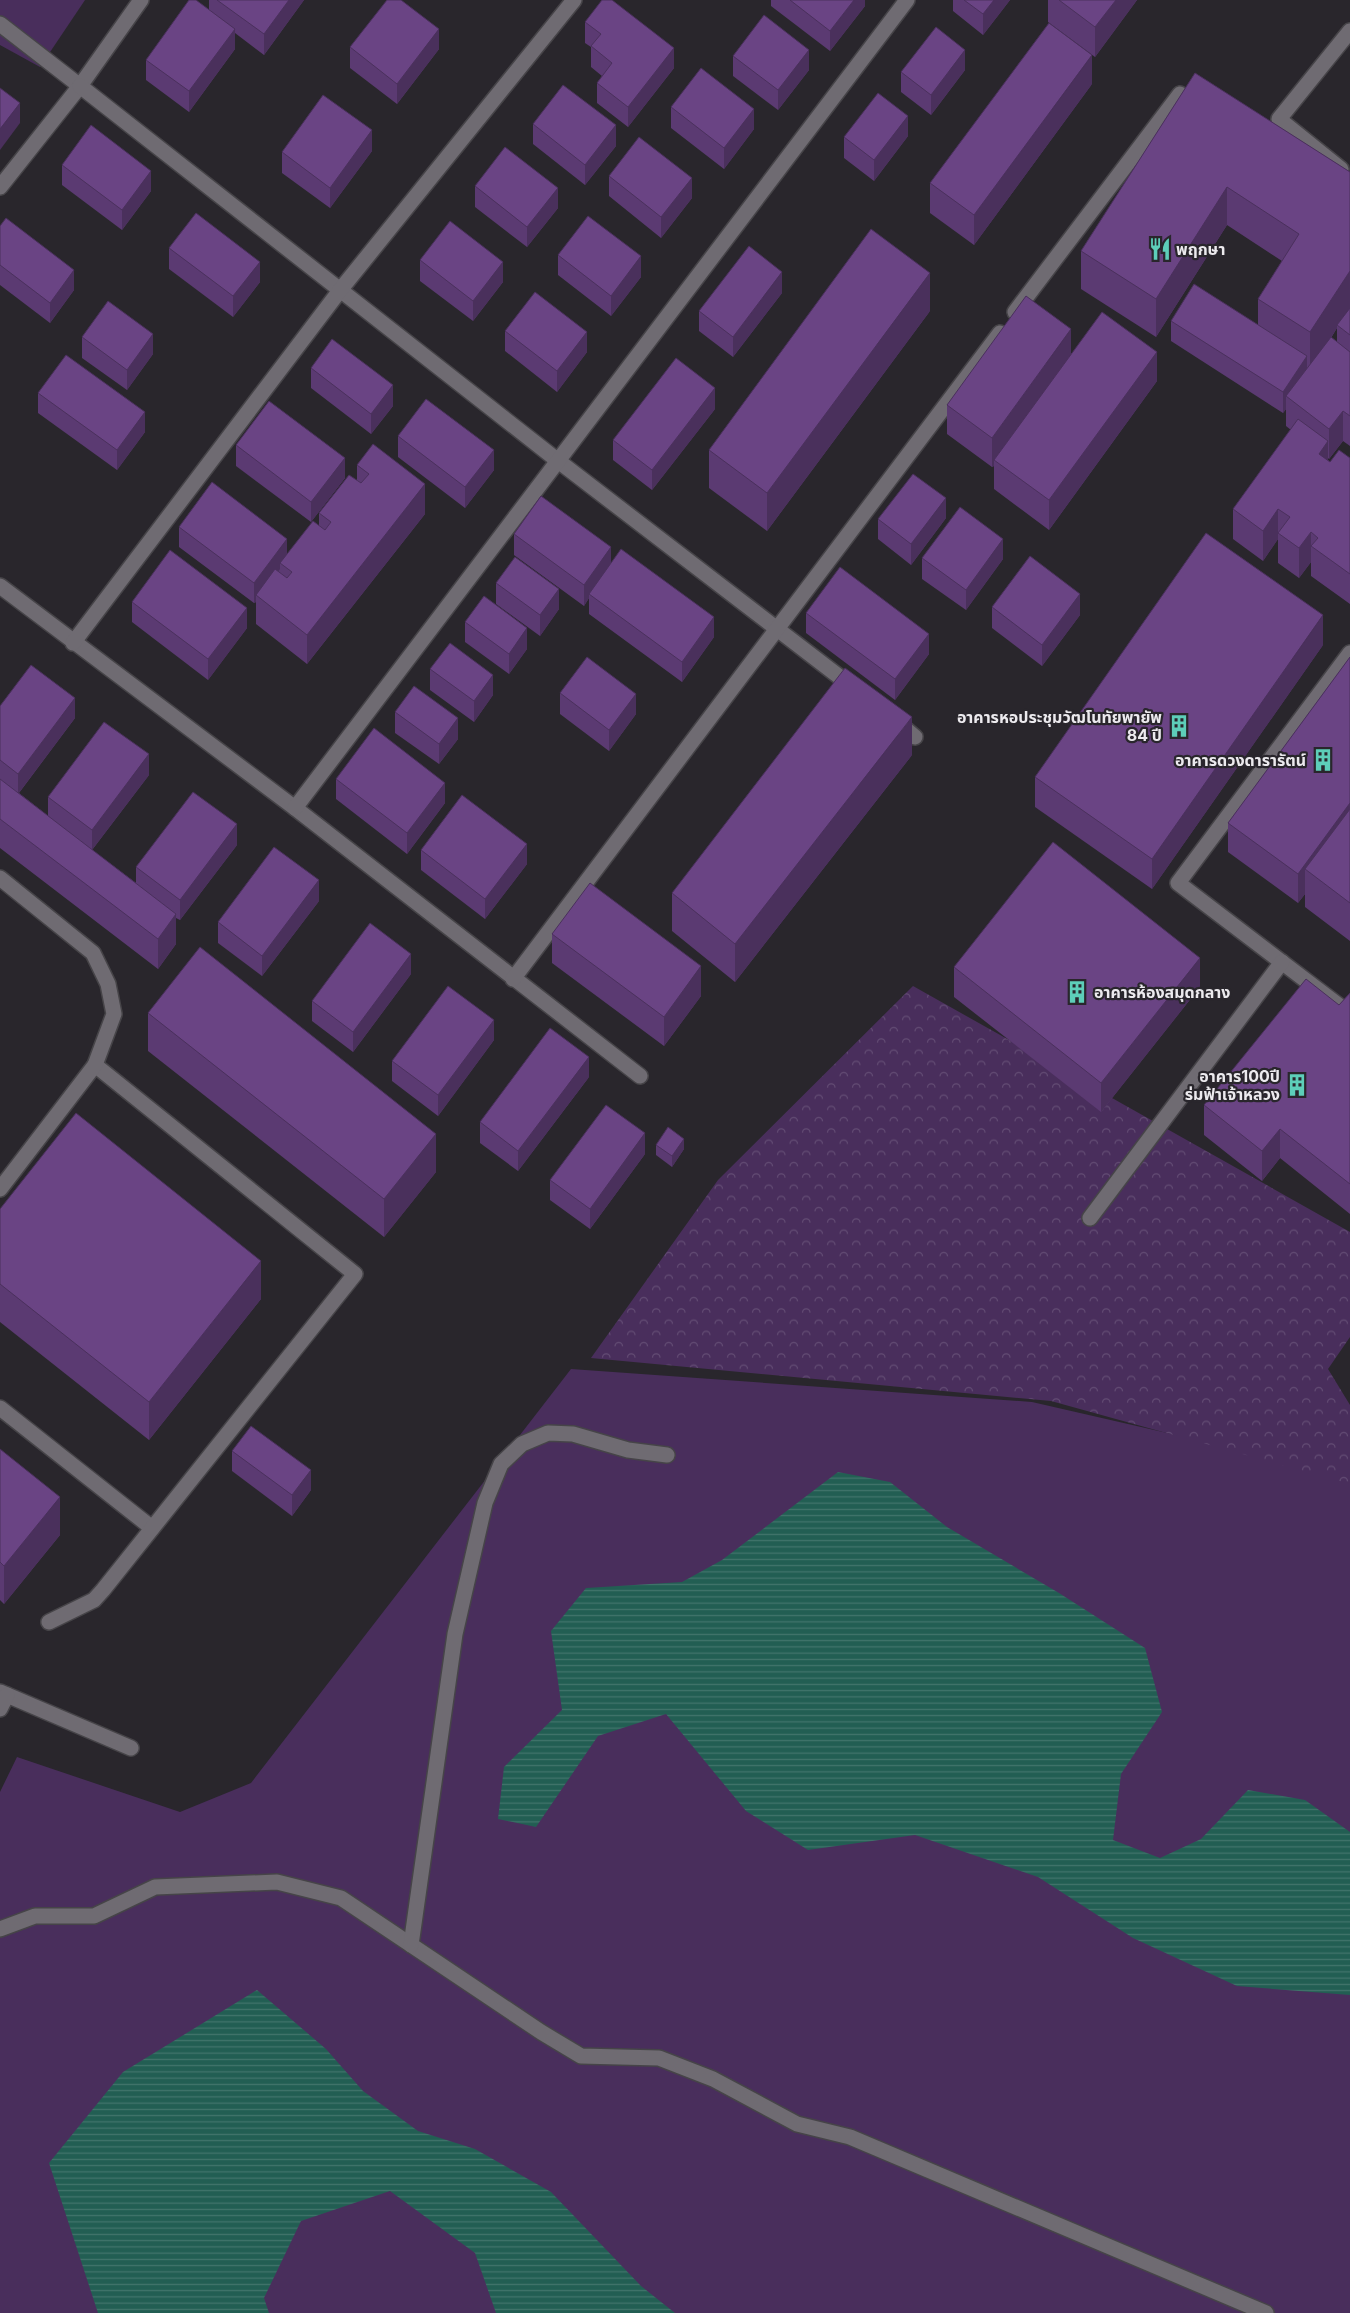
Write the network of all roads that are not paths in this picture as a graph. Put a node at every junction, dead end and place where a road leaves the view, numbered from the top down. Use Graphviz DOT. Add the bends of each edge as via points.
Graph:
graph roads {
  1 [pos="141,0"];
  2 [pos="574,0"];
  3 [pos="907,0"];
  4 [pos="0,24"];
  5 [pos="1350,30"];
  6 [pos="80,86"];
  7 [pos="1180,94"];
  8 [pos="1344,171"];
  9 [pos="0,186"];
  10 [pos="341,289"];
  11 [pos="557,460"];
  12 [pos="0,586"];
  13 [pos="777,628"];
  14 [pos="73,642"];
  15 [pos="1350,653"];
  16 [pos="862,694"];
  17 [pos="885,712"];
  18 [pos="916,736"];
  19 [pos="295,808"];
  20 [pos="0,878"];
  21 [pos="1282,962"];
  22 [pos="513,979"];
  23 [pos="1350,1014"];
  24 [pos="95,1065"];
  25 [pos="640,1076"];
  26 [pos="0,1189"];
  27 [pos="1090,1218"];
  28 [pos="0,1408"];
  29 [pos="667,1455"];
  30 [pos="152,1528"];
  31 [pos="49,1622"];
  32 [pos="4,1693"];
  33 [pos="0,1709"];
  34 [pos="131,1748"];
  35 [pos="0,1929"];
  36 [pos="411,1945"];
  37 [pos="1266,2313"];
  1 -- 6 [label="street"];
  2 -- 10 [label="street"];
  3 -- 11 [label="street"];
  4 -- 6 [label="street"];
  5 -- 8 [label="street" via="1279,119"];
  6 -- 9 [label="street"];
  6 -- 10 [label="street"];
  7 -- 13 [label="street"];
  10 -- 11 [label="street"];
  10 -- 14 [label="street"];
  11 -- 13 [label="street"];
  11 -- 19 [label="street"];
  12 -- 14 [label="street"];
  13 -- 16 [label="street"];
  13 -- 22 [label="street"];
  14 -- 19 [label="street"];
  15 -- 21 [label="street" via="1178,882"];
  17 -- 18 [label="street"];
  19 -- 22 [label="street"];
  20 -- 24 [label="street" via="93,953 108,984 114,1014"];
  21 -- 23 [label="street"];
  21 -- 27 [label="street"];
  22 -- 25 [label="street"];
  24 -- 26 [label="street"];
  24 -- 30 [label="street" via="355,1274"];
  28 -- 30 [label="street"];
  29 -- 36 [label="street" via="628,1450 573,1434 548,1433 522,1444 501,1464 485,1503 455,1634"];
  30 -- 31 [label="street" via="94,1600"];
  32 -- 33 [label="street"];
  32 -- 34 [label="street"];
  35 -- 36 [label="street" via="35,1916 94,1916 155,1887 277,1882 340,1898"];
  36 -- 37 [label="street" via="582,2056 659,2058 713,2079 797,2124 850,2137"];
}
